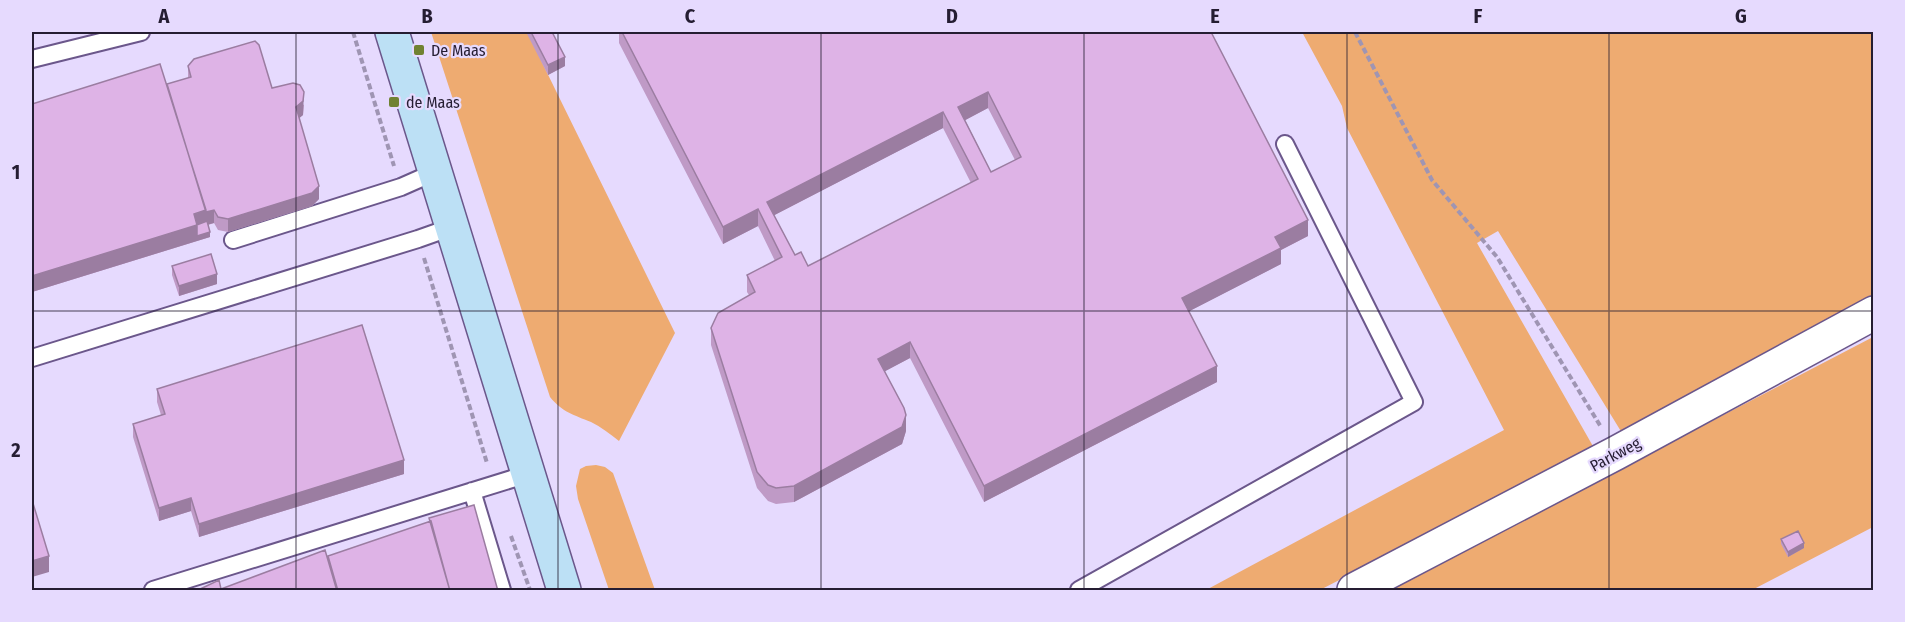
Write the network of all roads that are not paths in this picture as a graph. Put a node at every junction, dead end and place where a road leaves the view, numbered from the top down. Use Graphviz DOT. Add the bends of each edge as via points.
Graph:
graph roads {
  1 [pos="141,32"];
  2 [pos="392,32"];
  3 [pos="32,58"];
  4 [pos="1285,144"];
  5 [pos="435,172"];
  6 [pos="452,227"];
  7 [pos="232,240"];
  8 [pos="1874,313"];
  9 [pos="32,358"];
  10 [pos="528,474"];
  11 [pos="472,491"];
  12 [pos="153,591"];
  13 [pos="502,591"];
  14 [pos="564,591"];
  15 [pos="1079,591"];
  16 [pos="1354,591"];
  1 -- 3 [label="lane"];
  2 -- 5 [label="street"];
  4 -- 15 [label="lane" via="1414,402"];
  5 -- 6 [label="street"];
  5 -- 7 [label="lane" via="401,187"];
  6 -- 9 [label="lane"];
  6 -- 10 [label="street"];
  8 -- 16 [label="street, Parkweg"];
  10 -- 11 [label="lane"];
  10 -- 14 [label="street"];
  11 -- 12 [label="lane"];
  11 -- 13 [label="lane"];
}
